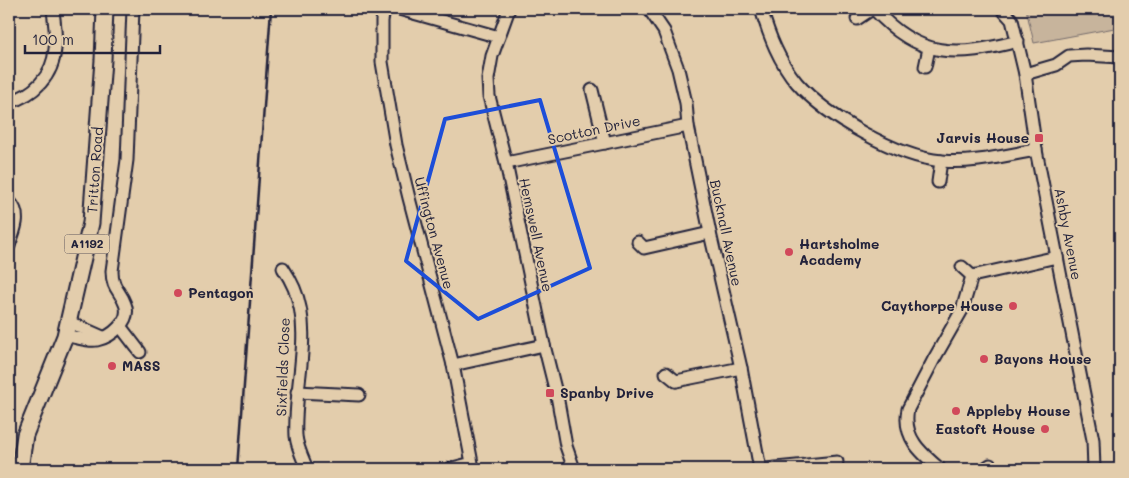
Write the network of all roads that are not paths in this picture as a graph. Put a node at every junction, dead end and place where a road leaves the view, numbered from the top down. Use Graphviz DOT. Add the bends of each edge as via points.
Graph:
graph roads {
  1 [pos="53,9"];
  2 [pos="105,9"];
  3 [pos="133,9"];
  4 [pos="384,9"];
  5 [pos="399,9"];
  6 [pos="509,9"];
  7 [pos="649,9"];
  8 [pos="761,9"];
  9 [pos="873,9"];
  10 [pos="1002,9"];
  11 [pos="857,19"];
  12 [pos="499,37"];
  13 [pos="1018,42"];
  14 [pos="929,48"];
  15 [pos="1120,56"];
  16 [pos="925,67"];
  17 [pos="1025,74"];
  18 [pos="592,90"];
  19 [pos="9,102"];
  20 [pos="688,126"];
  21 [pos="605,143"];
  22 [pos="1036,150"];
  23 [pos="942,161"];
  24 [pos="506,163"];
  25 [pos="938,182"];
  26 [pos="9,201"];
  27 [pos="710,233"];
  28 [pos="9,246"];
  29 [pos="641,249"];
  30 [pos="1057,257"];
  31 [pos="962,267"];
  32 [pos="283,268"];
  33 [pos="972,276"];
  34 [pos="120,326"];
  35 [pos="67,329"];
  36 [pos="544,345"];
  37 [pos="140,352"];
  38 [pos="453,365"];
  39 [pos="741,368"];
  40 [pos="666,373"];
  41 [pos="297,392"];
  42 [pos="359,395"];
  43 [pos="837,462"];
  44 [pos="20,469"];
  45 [pos="307,469"];
  46 [pos="450,469"];
  47 [pos="574,469"];
  48 [pos="760,469"];
  49 [pos="766,469"];
  50 [pos="940,469"];
  51 [pos="1094,469"];
  1 -- 19 [label="street" via="55,49 51,67 32,92"];
  2 -- 35 [label="main road, Tritton Road / A1192" via="91,224"];
  3 -- 34 [label="street" via="127,160 112,272 114,286 126,304 126,315"];
  4 -- 38 [label="street, Uffington Avenue" via="382,62 390,112 408,198"];
  5 -- 12 [label="street"];
  6 -- 12 [label="street, Hemswell Avenue"];
  7 -- 20 [label="street, Bucknall Avenue" via="664,31 678,69"];
  8 -- 23 [label="street" via="776,48 798,84 842,121 906,153"];
  9 -- 11 [label="street"];
  9 -- 14 [label="street" via="898,32"];
  10 -- 13 [label="street, Ashby Avenue" via="1012,20"];
  12 -- 24 [label="street, Hemswell Avenue" via="488,79 489,96"];
  13 -- 14 [label="street" via="977,51"];
  13 -- 17 [label="street, Ashby Avenue"];
  14 -- 16 [label="street"];
  15 -- 17 [label="street" via="1069,56 1056,65"];
  17 -- 22 [label="street, Ashby Avenue"];
  18 -- 21 [label="street"];
  20 -- 21 [label="street, Scotton Drive"];
  20 -- 27 [label="street, Bucknall Avenue"];
  21 -- 24 [label="street, Scotton Drive"];
  22 -- 23 [label="street"];
  22 -- 30 [label="street, Ashby Avenue"];
  23 -- 25 [label="street"];
  24 -- 36 [label="street, Hemswell Avenue"];
  26 -- 28 [label="street" via="18,216"];
  27 -- 29 [label="street"];
  27 -- 39 [label="street, Bucknall Avenue"];
  30 -- 33 [label="street"];
  30 -- 51 [label="street, Ashby Avenue" via="1093,440"];
  31 -- 33 [label="street"];
  32 -- 41 [label="street, Sixfields Close" via="294,288 300,309 301,362"];
  33 -- 50 [label="street" via="962,310 906,417 910,438"];
  34 -- 35 [label="street" via="96,340"];
  34 -- 37 [label="street"];
  35 -- 44 [label="main road, Tritton Road / A1192" via="25,435"];
  36 -- 38 [label="street"];
  36 -- 47 [label="street, Hemswell Avenue"];
  38 -- 46 [label="street, Uffington Avenue" via="472,463"];
  39 -- 40 [label="street" via="673,386"];
  39 -- 48 [label="street, Bucknall Avenue"];
  41 -- 42 [label="street"];
  41 -- 45 [label="street, Sixfields Close" via="296,438"];
  43 -- 49 [label="street"];
}
